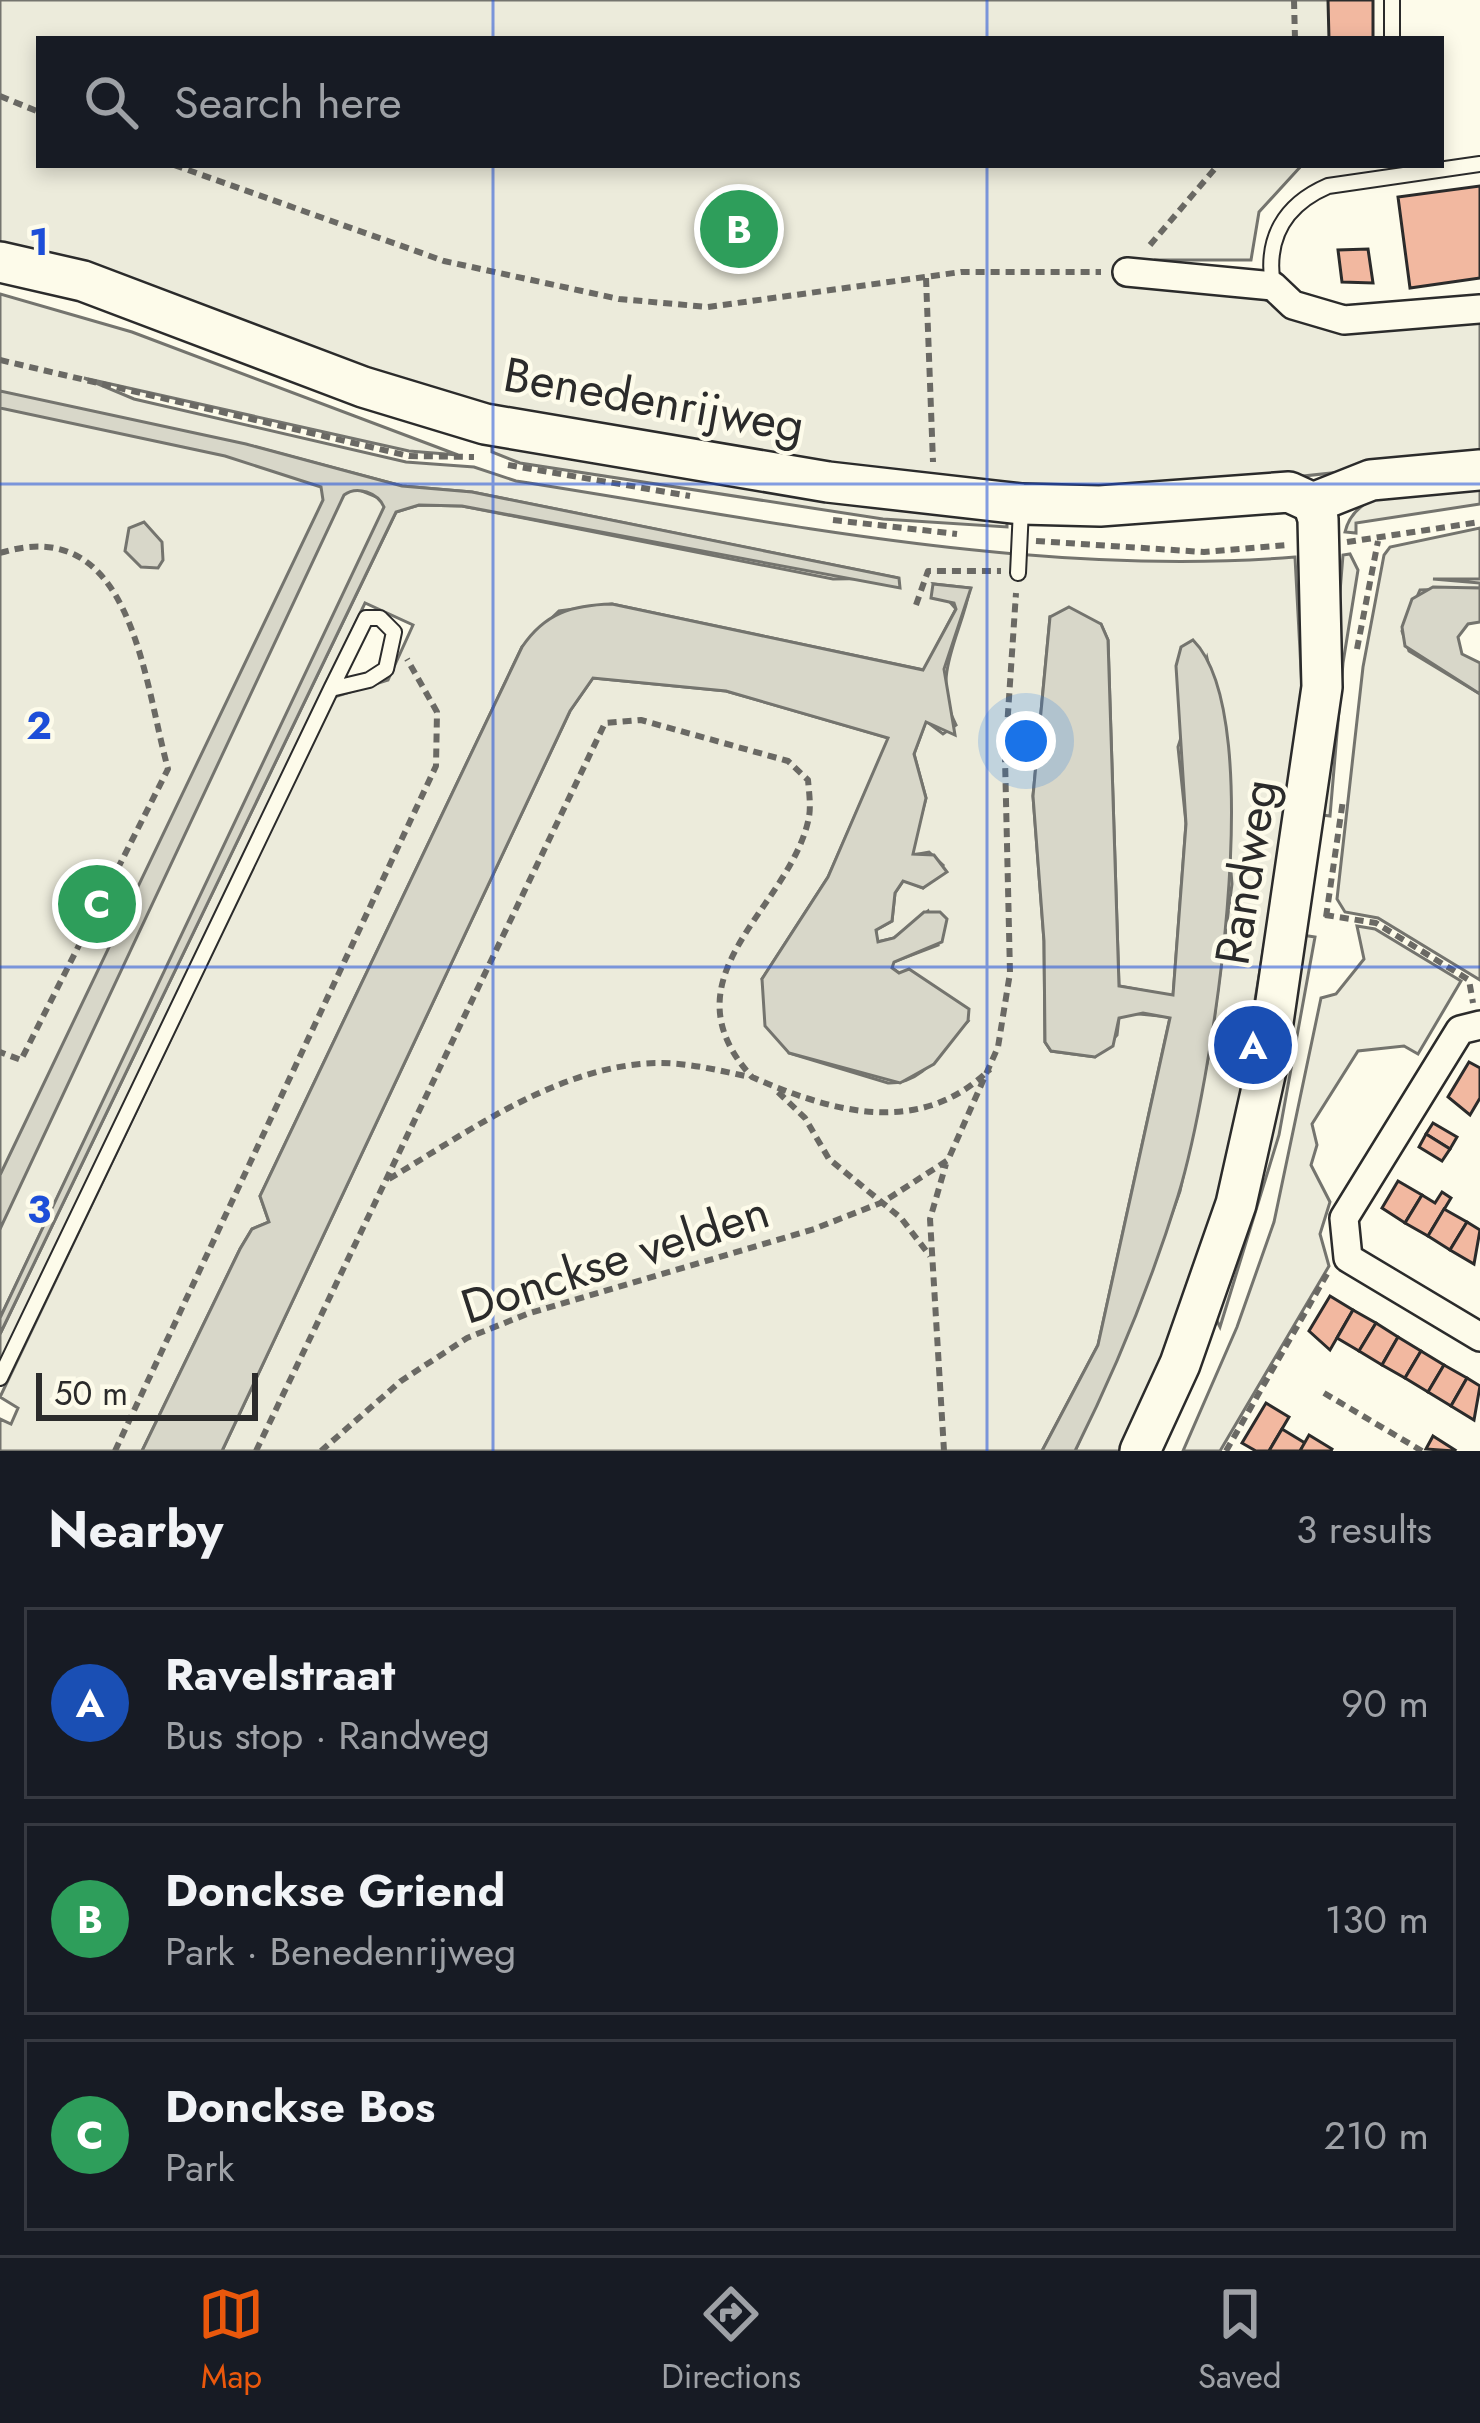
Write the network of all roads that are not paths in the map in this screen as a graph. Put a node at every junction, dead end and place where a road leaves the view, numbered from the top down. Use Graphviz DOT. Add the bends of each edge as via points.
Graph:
graph roads {
  1 [pos="1392,0"];
  2 [pos="1392,36"];
  3 [pos="1480,164"];
  4 [pos="1444,167"];
  5 [pos="1429,168"];
  6 [pos="1391,171"];
  7 [pos="0,262"];
  8 [pos="1127,272"];
  9 [pos="1273,286"];
  10 [pos="1480,309"];
  11 [pos="1480,470"];
  12 [pos="1312,503"];
  13 [pos="1022,504"];
  14 [pos="1018,572"];
  15 [pos="332,689"];
  16 [pos="1478,1024"];
  17 [pos="1480,1337"];
  18 [pos="0,1378"];
  19 [pos="1140,1451"];
  1 -- 2 [label="lane"];
  3 -- 4 [label="lane"];
  5 -- 6 [label="lane"];
  6 -- 9 [label="lane" via="1328,186 1288,211 1268,259"];
  7 -- 13 [label="street, Benedenrijweg" via="83,281 363,387 485,424"];
  8 -- 9 [label="street"];
  9 -- 10 [label="street" via="1293,305 1344,320"];
  11 -- 12 [label="street" via="1371,480"];
  12 -- 13 [label="street, Benedenrijweg" via="1289,493"];
  12 -- 19 [label="street, Randweg" via="1322,687 1266,1070 1236,1204"];
  13 -- 14 [label="lane"];
  15 -- 15 [label="lane" via="366,618 380,618 394,632 386,669"];
  15 -- 18 [label="lane"];
  16 -- 17 [label="street" via="1460,1030 1343,1218 1348,1258"];
}
